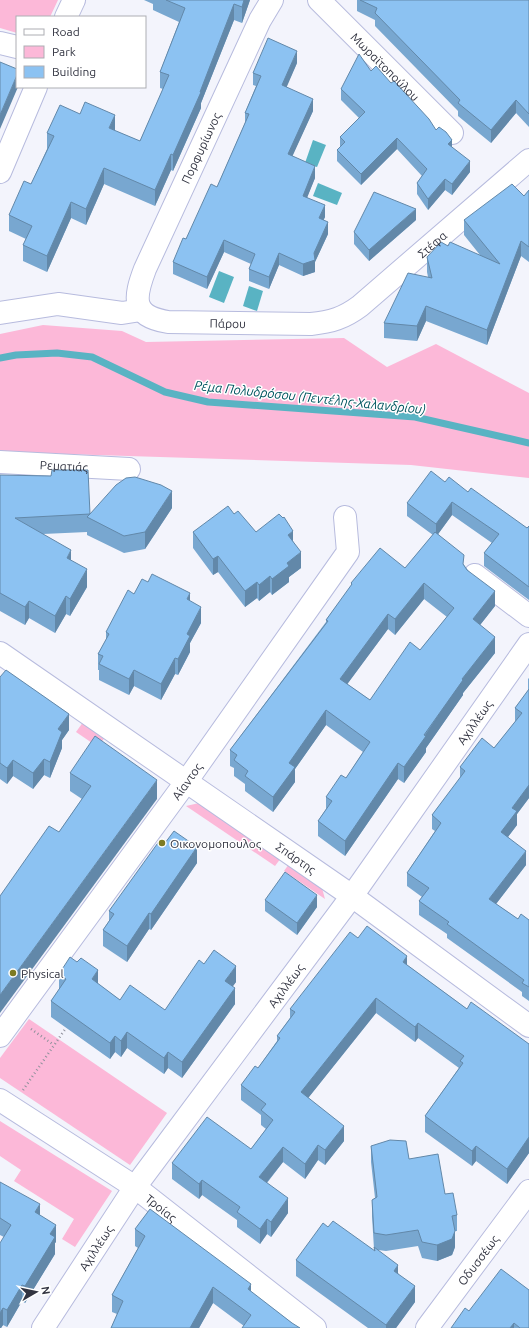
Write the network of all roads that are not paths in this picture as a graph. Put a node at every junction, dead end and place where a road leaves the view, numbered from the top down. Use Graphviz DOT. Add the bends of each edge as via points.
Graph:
graph roads {
  1 [pos="74,0"];
  2 [pos="272,0"];
  3 [pos="319,0"];
  4 [pos="66,16"];
  5 [pos="0,43"];
  6 [pos="16,47"];
  7 [pos="36,88"];
  8 [pos="452,133"];
  9 [pos="529,160"];
  10 [pos="0,172"];
  11 [pos="139,304"];
  12 [pos="0,313"];
  13 [pos="331,322"];
  14 [pos="0,462"];
  15 [pos="128,469"];
  16 [pos="345,518"];
  17 [pos="475,575"];
  18 [pos="529,616"];
  19 [pos="529,644"];
  20 [pos="0,653"];
  21 [pos="186,782"];
  22 [pos="352,896"];
  23 [pos="529,1026"];
  24 [pos="0,1036"];
  25 [pos="6,1103"];
  26 [pos="134,1187"];
  27 [pos="529,1191"];
  28 [pos="43,1328"];
  29 [pos="315,1328"];
  30 [pos="427,1328"];
  1 -- 4 [label="street"];
  2 -- 11 [label="street, Πορφυρίωνος" via="260,20 145,269"];
  3 -- 8 [label="street, Μωραϊτοπούλου"];
  5 -- 6 [label="street"];
  7 -- 10 [label="street"];
  9 -- 13 [label="street, Στέφα" via="360,306 349,315"];
  11 -- 12 [label="street" via="122,313 58,304"];
  11 -- 13 [label="street, Πάρου" via="152,319 168,322"];
  14 -- 15 [label="street, Ρεματιάς"];
  16 -- 21 [label="street, Αίαντος" via="348,552"];
  17 -- 18 [label="street"];
  19 -- 22 [label="street, Αχιλλέως"];
  20 -- 21 [label="street, Σπάρτης"];
  21 -- 22 [label="street, Σπάρτης"];
  21 -- 24 [label="street, Αίαντος"];
  22 -- 23 [label="street, Σπάρτης"];
  22 -- 26 [label="street, Αχιλλέως"];
  25 -- 26 [label="street, Τροίας"];
  26 -- 28 [label="street, Αχιλλέως"];
  26 -- 29 [label="street, Τροίας"];
  27 -- 30 [label="street, Οδυσσέως"];
}
